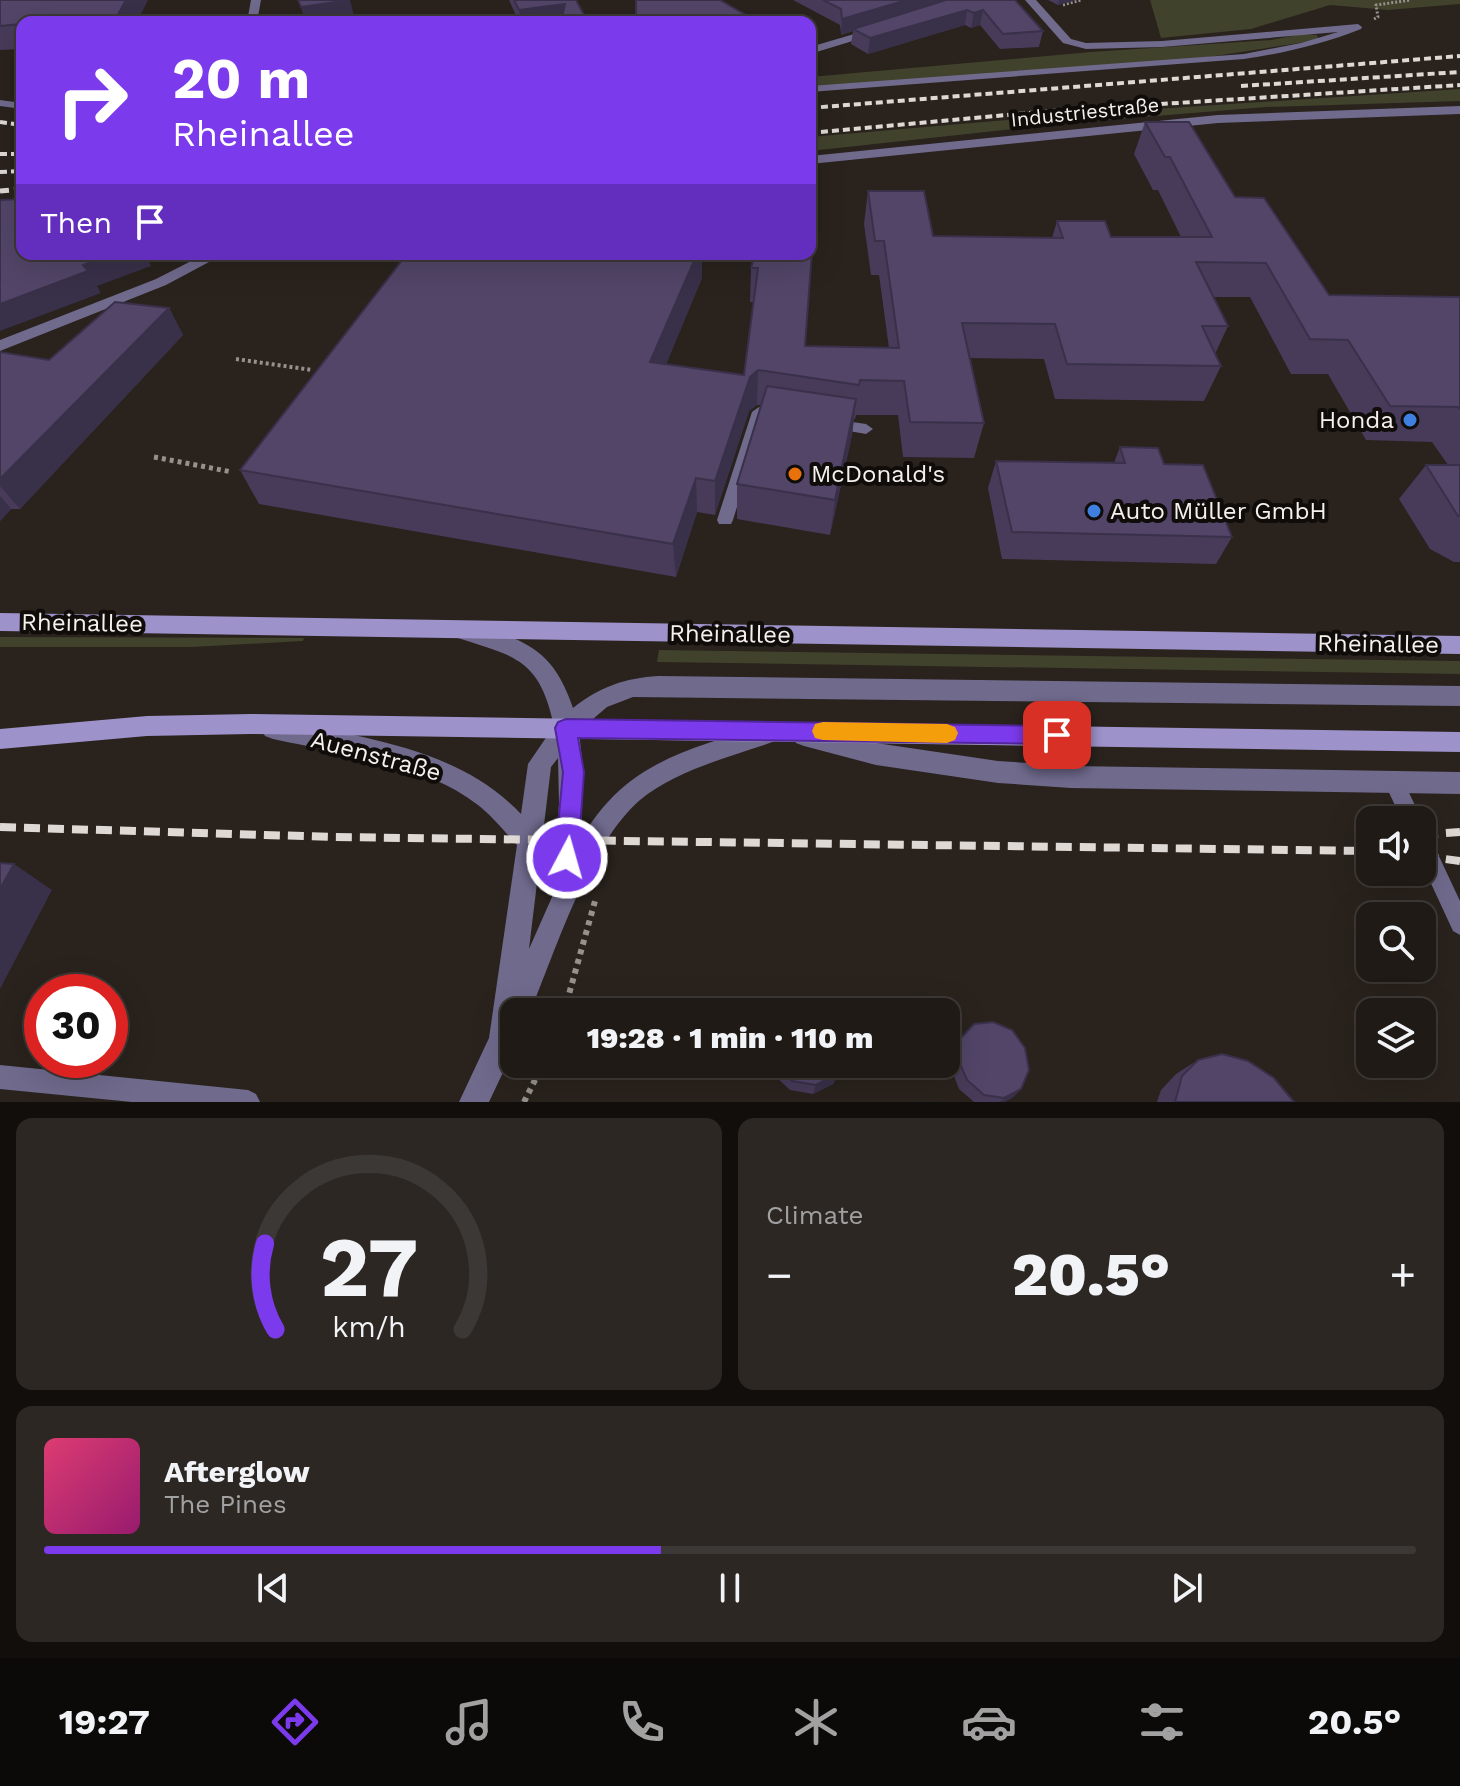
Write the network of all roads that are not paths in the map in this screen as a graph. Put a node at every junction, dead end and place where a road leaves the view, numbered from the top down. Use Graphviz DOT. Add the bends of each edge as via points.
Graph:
graph roads {
  1 [pos="1030,0"];
  2 [pos="889,27"];
  3 [pos="1162,44"];
  4 [pos="816,49"];
  5 [pos="816,89"];
  6 [pos="1460,110"];
  7 [pos="816,159"];
  8 [pos="205,260"];
  9 [pos="0,346"];
  10 [pos="789,417"];
  11 [pos="820,422"];
  12 [pos="866,429"];
  13 [pos="725,520"];
  14 [pos="0,622"];
  15 [pos="454,629"];
  16 [pos="1460,645"];
  17 [pos="1460,696"];
  18 [pos="251,724"];
  19 [pos="566,728"];
  20 [pos="778,730"];
  21 [pos="0,739"];
  22 [pos="1460,742"];
  23 [pos="1394,782"];
  24 [pos="1460,783"];
  25 [pos="1405,806"];
  26 [pos="528,839"];
  27 [pos="1436,872"];
  28 [pos="560,913"];
  29 [pos="1460,924"];
  30 [pos="513,998"];
  31 [pos="522,998"];
  32 [pos="500,1046"];
  33 [pos="0,1077"];
  34 [pos="248,1102"];
  35 [pos="474,1102"];
  1 -- 3 [label="street" via="1067,41 1086,46"];
  2 -- 4 [label="street"];
  3 -- 5 [label="lane" via="1358,27 1316,44 1210,60"];
  6 -- 7 [label="street, Industriestraße" via="1218,119"];
  8 -- 9 [label="street"];
  10 -- 13 [label="lane" via="759,412"];
  11 -- 12 [label="lane"];
  14 -- 15 [label="main road, Rheinallee"];
  15 -- 16 [label="main road, Rheinallee"];
  15 -- 19 [label="street" via="529,654 548,678"];
  17 -- 19 [label="street" via="632,687 599,700"];
  18 -- 19 [label="main road"];
  18 -- 21 [label="main road" via="147,726"];
  18 -- 26 [label="street, Auenstraße" via="447,774 490,800"];
  19 -- 20 [label="main road"];
  19 -- 26 [label="street" via="540,764"];
  19 -- 28 [label="street" via="574,772"];
  20 -- 22 [label="main road"];
  20 -- 23 [label="street" via="876,754 998,772"];
  20 -- 28 [label="street" via="662,774 621,801 589,850"];
  23 -- 24 [label="street"];
  23 -- 25 [label="lane"];
  26 -- 30 [label="street"];
  27 -- 29 [label="lane"];
  28 -- 31 [label="street"];
  32 -- 35 [label="street"];
  33 -- 34 [label="lane"];
}
